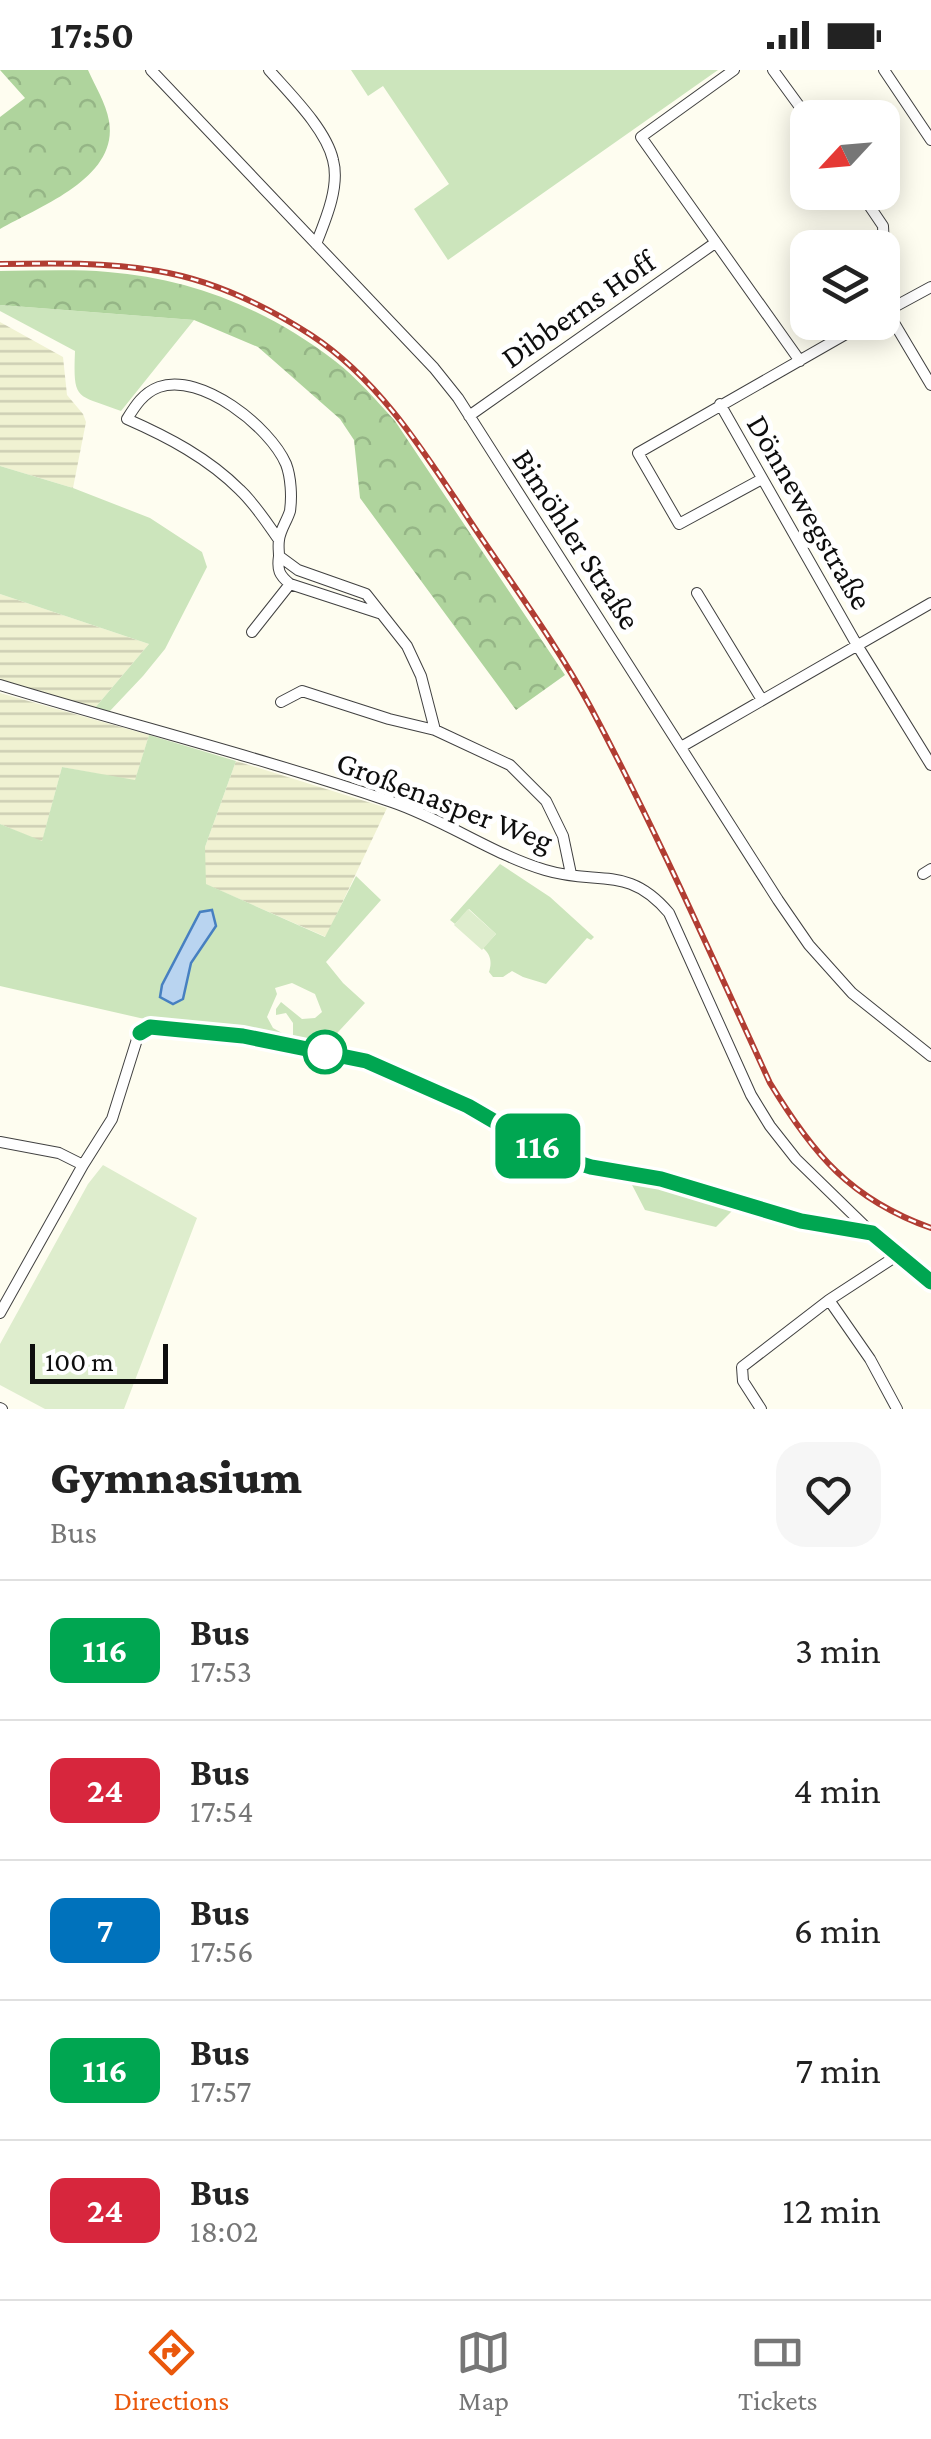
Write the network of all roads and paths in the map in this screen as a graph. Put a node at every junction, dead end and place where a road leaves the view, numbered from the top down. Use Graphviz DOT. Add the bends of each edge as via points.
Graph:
graph roads {
  1 [pos="151,70"];
  2 [pos="269,70"];
  3 [pos="734,70"];
  4 [pos="774,70"];
  5 [pos="884,70"];
  6 [pos="795,100"];
  7 [pos="931,140"];
  8 [pos="716,243"];
  9 [pos="316,244"];
  10 [pos="931,286"];
  11 [pos="900,304"];
  12 [pos="900,336"];
  13 [pos="836,340"];
  14 [pos="800,361"];
  15 [pos="931,385"];
  16 [pos="720,404"];
  17 [pos="468,416"];
  18 [pos="762,479"];
  19 [pos="279,540"];
  20 [pos="279,556"];
  21 [pos="290,584"];
  22 [pos="696,593"];
  23 [pos="931,603"];
  24 [pos="379,613"];
  25 [pos="252,632"];
  26 [pos="857,645"];
  27 [pos="0,685"];
  28 [pos="762,700"];
  29 [pos="281,702"];
  30 [pos="434,730"];
  31 [pos="681,748"];
  32 [pos="931,765"];
  33 [pos="571,874"];
  34 [pos="931,1056"];
  35 [pos="0,1142"];
  36 [pos="83,1164"];
  37 [pos="872,1233"];
  38 [pos="898,1255"];
  39 [pos="931,1282"];
  40 [pos="829,1300"];
  41 [pos="0,1313"];
  42 [pos="762,1409"];
  43 [pos="897,1409"];
  1 -- 9 [label="street, Bimöhler Straße"];
  2 -- 9 [label="street" via="316,127 334,161 335,182"];
  3 -- 8 [label="street" via="641,137"];
  4 -- 6 [label="street"];
  5 -- 7 [label="street"];
  8 -- 14 [label="street"];
  8 -- 17 [label="street, Dibberns Hoff"];
  9 -- 17 [label="street, Bimöhler Straße" via="434,368"];
  10 -- 11 [label="street"];
  12 -- 15 [label="street"];
  13 -- 14 [label="street"];
  14 -- 16 [label="street"];
  16 -- 18 [label="street, Dönnewegstraße"];
  16 -- 18 [label="street" via="638,452 679,524"];
  17 -- 31 [label="street, Bimöhler Straße"];
  18 -- 26 [label="street, Dönnewegstraße"];
  19 -- 19 [label="street" via="290,511 287,466 254,422 186,386 149,391 127,420 200,458 242,491"];
  19 -- 20 [label="street"];
  20 -- 21 [label="street" via="277,569"];
  20 -- 24 [label="street" via="298,570 366,594"];
  21 -- 24 [label="street"];
  21 -- 25 [label="street"];
  22 -- 28 [label="street"];
  23 -- 26 [label="street"];
  24 -- 30 [label="street" via="422,676"];
  26 -- 28 [label="street"];
  26 -- 32 [label="street, Dönnewegstraße"];
  27 -- 33 [label="street, Großenasper Weg" via="396,803 526,862"];
  28 -- 31 [label="street"];
  29 -- 30 [label="street" via="302,690"];
  30 -- 33 [label="street" via="510,765 546,801"];
  31 -- 34 [label="street, Bimöhler Straße" via="809,945 852,993"];
  33 -- 37 [label="street, Großenasper Weg" via="628,882 669,912 770,1126"];
  35 -- 36 [label="street"];
  36 -- 37 [label="street" via="112,1119 140,1033 150,1027 243,1036 366,1061 468,1106 552,1155 801,1221"];
  36 -- 41 [label="street"];
  37 -- 38 [label="street, Großenasper Weg"];
  38 -- 39 [label="street, Großenasper Weg"];
  38 -- 40 [label="street"];
  40 -- 42 [label="street" via="742,1367 743,1381"];
  40 -- 43 [label="street"];
}
